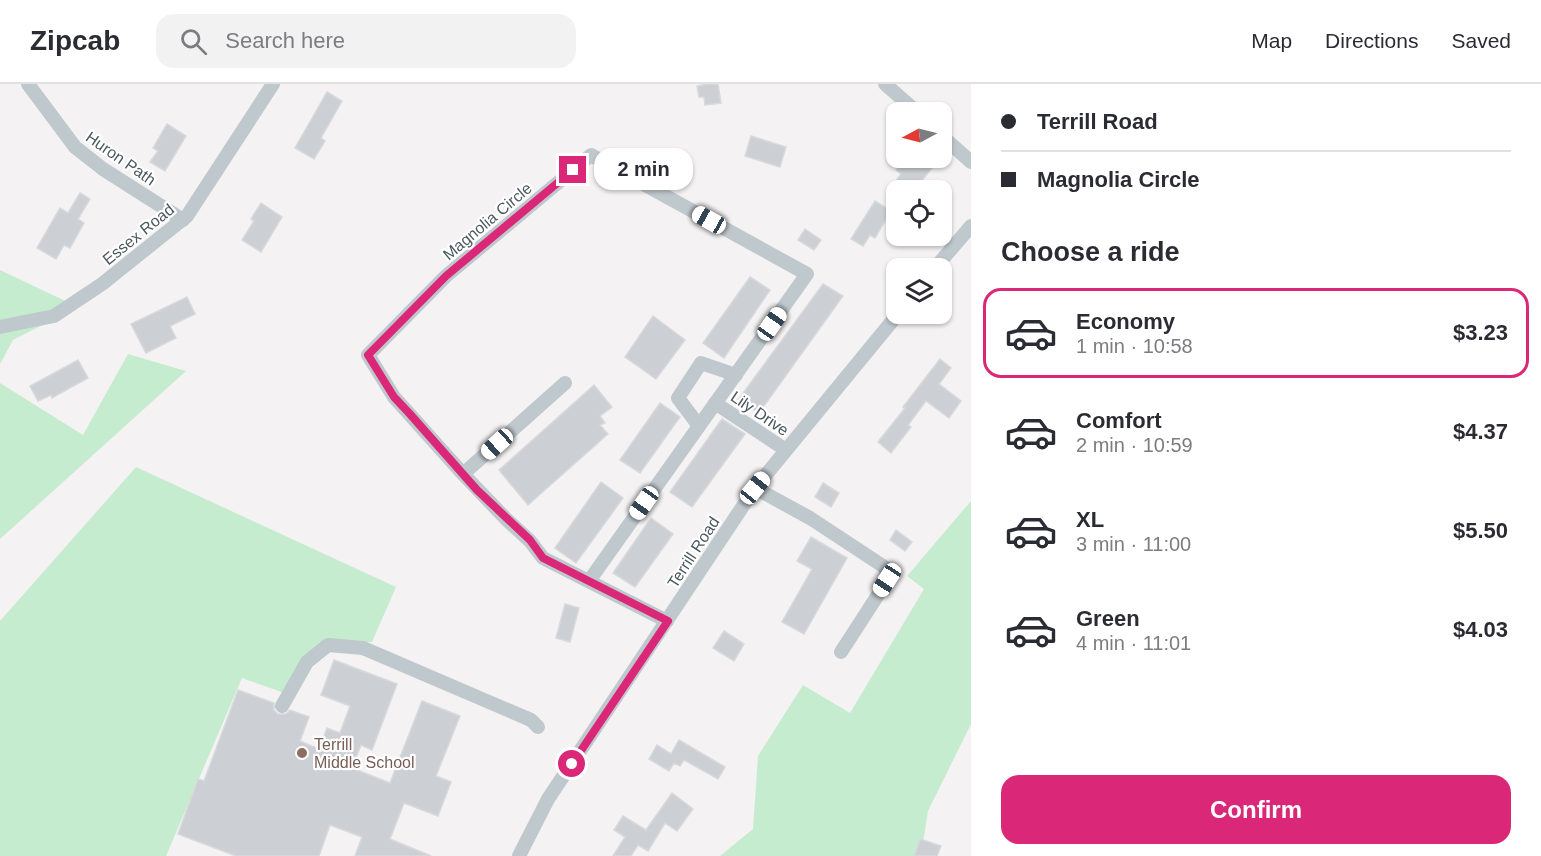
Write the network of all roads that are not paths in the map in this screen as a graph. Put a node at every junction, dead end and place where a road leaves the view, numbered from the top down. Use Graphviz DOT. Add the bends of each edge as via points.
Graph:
graph roads {
  1 [pos="28,84"];
  2 [pos="273,84"];
  3 [pos="885,84"];
  4 [pos="906,102"];
  5 [pos="952,145"];
  6 [pos="971,162"];
  7 [pos="183,220"];
  8 [pos="971,226"];
  9 [pos="944,258"];
  10 [pos="890,324"];
  11 [pos="0,327"];
  12 [pos="736,375"];
  13 [pos="565,383"];
  14 [pos="715,404"];
  15 [pos="699,426"];
  16 [pos="786,450"];
  17 [pos="463,474"];
  18 [pos="755,488"];
  19 [pos="589,581"];
  20 [pos="668,621"];
  21 [pos="841,652"];
  22 [pos="282,706"];
  23 [pos="538,727"];
  24 [pos="519,856"];
  1 -- 7 [label="street, Huron Path" via="75,147"];
  2 -- 7 [label="street, Essex Road"];
  3 -- 4 [label="street"];
  5 -- 6 [label="street"];
  7 -- 11 [label="street, Essex Road" via="54,316"];
  8 -- 9 [label="street"];
  10 -- 16 [label="street, Terrill Road"];
  12 -- 14 [label="street"];
  12 -- 15 [label="street" via="701,363 678,398"];
  12 -- 17 [label="street, Magnolia Circle" via="807,274 591,155 446,276 368,355 394,397"];
  13 -- 17 [label="street"];
  14 -- 15 [label="street"];
  14 -- 16 [label="street, Lily Drive"];
  15 -- 19 [label="street"];
  16 -- 18 [label="street, Terrill Road"];
  17 -- 19 [label="street, Magnolia Circle" via="543,558"];
  18 -- 20 [label="street, Terrill Road"];
  18 -- 21 [label="street" via="810,518 886,568 887,580"];
  19 -- 20 [label="street, Magnolia Circle"];
  20 -- 24 [label="street, Terrill Road" via="548,799"];
  22 -- 23 [label="street" via="307,662 328,645 363,648 531,720"];
}
